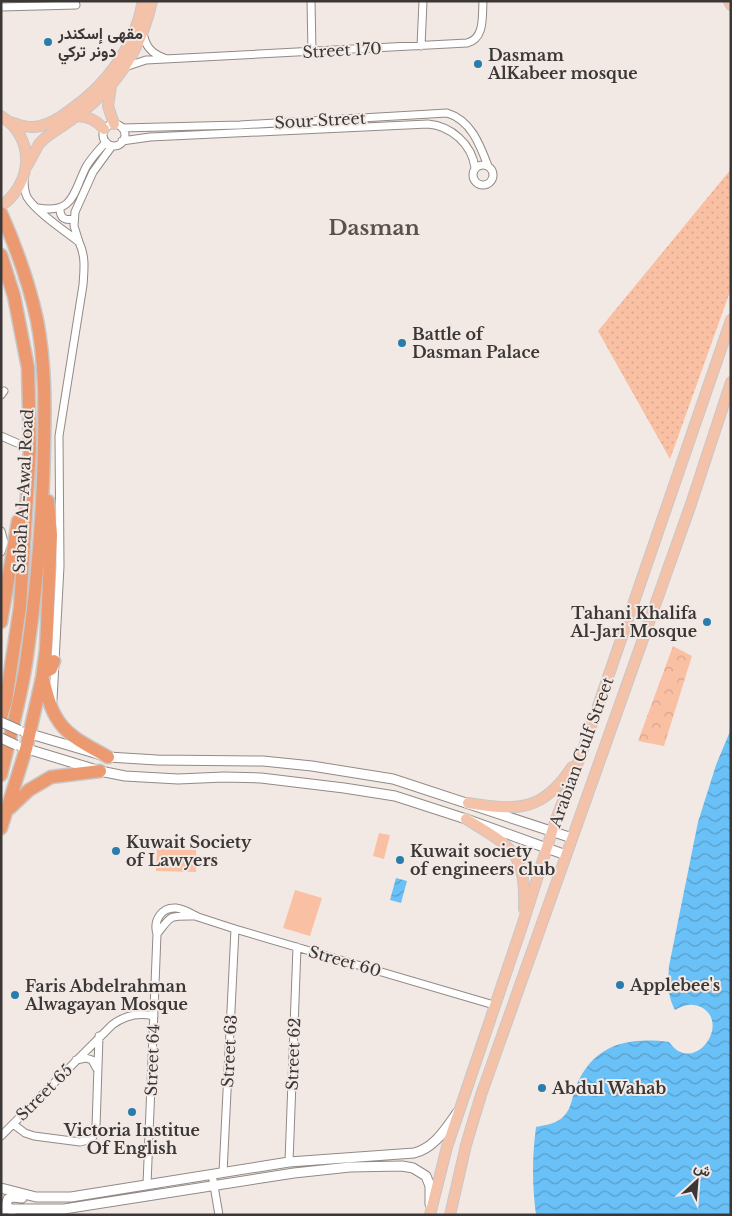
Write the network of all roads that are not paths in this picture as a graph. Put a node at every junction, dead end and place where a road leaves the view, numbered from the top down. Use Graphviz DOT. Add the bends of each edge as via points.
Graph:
graph roads {
  1 [pos="75,1"];
  2 [pos="143,1"];
  3 [pos="152,1"];
  4 [pos="311,1"];
  5 [pos="423,1"];
  6 [pos="483,1"];
  7 [pos="729,1"];
  8 [pos="731,5"];
  9 [pos="1,7"];
  10 [pos="143,31"];
  11 [pos="421,46"];
  12 [pos="312,51"];
  13 [pos="167,59"];
  14 [pos="124,67"];
  15 [pos="111,86"];
  16 [pos="76,116"];
  17 [pos="6,119"];
  18 [pos="118,126"];
  19 [pos="104,129"];
  20 [pos="122,141"];
  21 [pos="109,144"];
  22 [pos="27,166"];
  23 [pos="488,166"];
  24 [pos="475,168"];
  25 [pos="24,178"];
  26 [pos="6,202"];
  27 [pos="38,208"];
  28 [pos="60,209"];
  29 [pos="1,212"];
  30 [pos="74,219"];
  31 [pos="79,242"];
  32 [pos="1,255"];
  33 [pos="730,324"];
  34 [pos="731,382"];
  35 [pos="1,436"];
  36 [pos="16,443"];
  37 [pos="30,449"];
  38 [pos="44,477"];
  39 [pos="1,530"];
  40 [pos="1,552"];
  41 [pos="1,622"];
  42 [pos="54,660"];
  43 [pos="43,676"];
  44 [pos="52,710"];
  45 [pos="1,717"];
  46 [pos="1,722"];
  47 [pos="25,732"];
  48 [pos="1,738"];
  49 [pos="585,744"];
  50 [pos="21,747"];
  51 [pos="108,756"];
  52 [pos="100,771"];
  53 [pos="1,775"];
  54 [pos="463,801"];
  55 [pos="8,810"];
  56 [pos="453,814"];
  57 [pos="466,819"];
  58 [pos="1,828"];
  59 [pos="552,831"];
  60 [pos="572,838"];
  61 [pos="547,848"];
  62 [pos="566,855"];
  63 [pos="196,916"];
  64 [pos="523,922"];
  65 [pos="236,929"];
  66 [pos="297,947"];
  67 [pos="494,1005"];
  68 [pos="154,1016"];
  69 [pos="99,1036"];
  70 [pos="480,1046"];
  71 [pos="76,1060"];
  72 [pos="97,1071"];
  73 [pos="481,1095"];
  74 [pos="459,1109"];
  75 [pos="13,1124"];
  76 [pos="1,1136"];
  77 [pos="365,1156"];
  78 [pos="289,1162"];
  79 [pos="369,1167"];
  80 [pos="223,1173"];
  81 [pos="212,1174"];
  82 [pos="147,1186"];
  83 [pos="214,1186"];
  84 [pos="1,1188"];
  85 [pos="51,1197"];
  86 [pos="1,1209"];
  87 [pos="12,1211"];
  88 [pos="219,1215"];
  89 [pos="430,1215"];
  90 [pos="450,1215"];
  1 -- 9 [label="street" via="76,5"];
  2 -- 17 [label="main road" via="123,54 81,103 40,126 25,127"];
  3 -- 10 [label="main road"];
  4 -- 12 [label="street"];
  5 -- 11 [label="street"];
  6 -- 11 [label="street, Street 170" via="481,30 475,40 467,44"];
  7 -- 8 [label="main road"];
  10 -- 13 [label="street" via="148,48"];
  10 -- 14 [label="main road"];
  11 -- 12 [label="street, Street 170"];
  12 -- 13 [label="street, Street 170"];
  13 -- 14 [label="street, Street 170" via="142,60"];
  14 -- 15 [label="main road"];
  15 -- 16 [label="main road"];
  15 -- 18 [label="main road" via="108,106"];
  16 -- 19 [label="main road" via="94,120"];
  16 -- 22 [label="main road" via="38,144"];
  17 -- 22 [label="main road" via="24,144"];
  18 -- 19 [label="street"];
  18 -- 20 [label="street" via="124,135"];
  18 -- 23 [label="street, Sour Street" via="240,125 447,113 465,122"];
  19 -- 21 [label="street" via="103,136"];
  20 -- 21 [label="street"];
  20 -- 24 [label="street, Sour Street" via="150,136 428,124 442,127 458,137 470,151"];
  21 -- 28 [label="street" via="89,162 72,199"];
  21 -- 30 [label="street" via="93,172"];
  22 -- 25 [label="main road"];
  23 -- 24 [label="street" via="481,164"];
  23 -- 24 [label="street" via="493,177 484,185 474,179"];
  25 -- 26 [label="main road"];
  25 -- 27 [label="street" via="28,198"];
  27 -- 28 [label="street"];
  27 -- 31 [label="street"];
  28 -- 30 [label="street" via="63,218"];
  29 -- 38 [label="highway, Sabah Al-Awal Road" via="22,263 38,322 44,389"];
  30 -- 31 [label="street"];
  31 -- 42 [label="street" via="85,263 83,285 59,436 60,566"];
  32 -- 37 [label="highway, Sabah Al-Awal Road" via="14,296 28,368"];
  33 -- 49 [label="main road, Arabian Gulf Street"];
  34 -- 60 [label="main road, Arabian Gulf Street"];
  35 -- 36 [label="street"];
  37 -- 41 [label="highway"];
  37 -- 45 [label="highway, Sabah Al-Awal Road" via="20,607"];
  38 -- 43 [label="highway" via="51,535"];
  38 -- 53 [label="highway, Sabah Al-Awal Road" via="27,658"];
  39 -- 40 [label="street" via="4,542"];
  42 -- 43 [label="highway"];
  42 -- 44 [label="street"];
  43 -- 44 [label="highway"];
  43 -- 47 [label="highway"];
  44 -- 51 [label="highway" via="65,730"];
  46 -- 47 [label="main road, bridge"];
  47 -- 50 [label="highway"];
  47 -- 51 [label="main road"];
  48 -- 50 [label="main road, bridge"];
  49 -- 54 [label="main road" via="563,781 538,802 509,807"];
  49 -- 59 [label="main road, Arabian Gulf Street"];
  50 -- 52 [label="main road"];
  50 -- 55 [label="highway"];
  51 -- 54 [label="main road" via="164,761 263,761 312,766 393,779"];
  52 -- 55 [label="highway" via="51,777 29,790"];
  52 -- 56 [label="main road" via="178,779 261,778 344,788 395,796"];
  54 -- 56 [label="main road" via="464,811"];
  54 -- 59 [label="main road"];
  55 -- 58 [label="highway"];
  56 -- 57 [label="main road"];
  57 -- 61 [label="main road"];
  57 -- 64 [label="main road" via="505,844 514,854 524,882"];
  59 -- 60 [label="main road"];
  59 -- 61 [label="main road, Arabian Gulf Street"];
  60 -- 62 [label="main road, Arabian Gulf Street"];
  61 -- 62 [label="main road"];
  61 -- 64 [label="main road, Arabian Gulf Street"];
  62 -- 73 [label="main road, Arabian Gulf Street"];
  63 -- 65 [label="street, Street 60"];
  63 -- 68 [label="street, Street 64" via="176,908 165,911 157,921"];
  64 -- 67 [label="main road, Arabian Gulf Street"];
  65 -- 66 [label="street, Street 60"];
  65 -- 80 [label="street, Street 63"];
  66 -- 67 [label="street, Street 60"];
  66 -- 78 [label="street, Street 62"];
  67 -- 70 [label="main road, Arabian Gulf Street"];
  68 -- 69 [label="street, Street 65" via="137,1014 125,1017"];
  68 -- 82 [label="street, Street 64"];
  69 -- 71 [label="street, Street 65"];
  69 -- 72 [label="street, Street 65"];
  70 -- 73 [label="main road" via="489,1041 494,1047"];
  70 -- 74 [label="main road, Arabian Gulf Street"];
  71 -- 72 [label="street, Street 65" via="92,1060"];
  71 -- 75 [label="street, Street 65"];
  72 -- 75 [label="street, Street 65" via="96,1127 90,1140 80,1142 34,1136"];
  73 -- 90 [label="main road, Arabian Gulf Street"];
  74 -- 77 [label="main road" via="436,1140 425,1149 414,1153"];
  74 -- 89 [label="main road, Arabian Gulf Street"];
  75 -- 76 [label="street, Street 65"];
  77 -- 78 [label="main road"];
  77 -- 79 [label="main road"];
  78 -- 80 [label="main road"];
  79 -- 83 [label="main road" via="294,1173"];
  79 -- 89 [label="main road" via="402,1166 424,1174 429,1179"];
  80 -- 81 [label="main road"];
  81 -- 82 [label="main road"];
  81 -- 83 [label="street"];
  82 -- 85 [label="main road"];
  83 -- 87 [label="main road" via="64,1210"];
  83 -- 88 [label="street"];
  84 -- 85 [label="main road"];
  85 -- 87 [label="main road" via="38,1200 11,1197 6,1203"];
  86 -- 87 [label="main road"];
}
